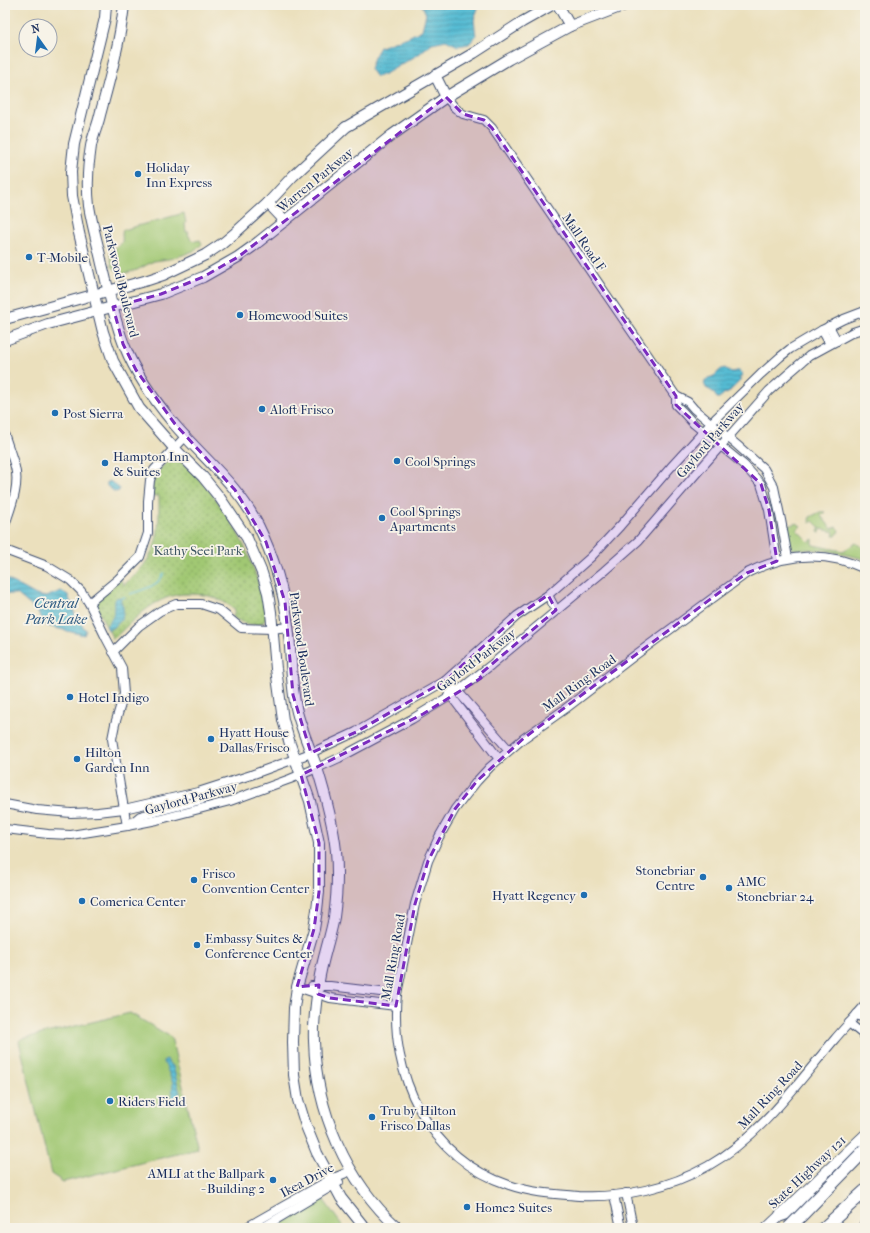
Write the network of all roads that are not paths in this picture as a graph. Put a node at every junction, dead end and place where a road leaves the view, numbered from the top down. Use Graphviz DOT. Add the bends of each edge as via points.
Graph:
graph roads {
  1 [pos="106,5"];
  2 [pos="124,5"];
  3 [pos="552,5"];
  4 [pos="558,5"];
  5 [pos="625,5"];
  6 [pos="105,18"];
  7 [pos="122,22"];
  8 [pos="570,26"];
  9 [pos="435,75"];
  10 [pos="446,97"];
  11 [pos="74,144"];
  12 [pos="91,147"];
  13 [pos="268,203"];
  14 [pos="285,221"];
  15 [pos="108,291"];
  16 [pos="94,295"];
  17 [pos="113,308"];
  18 [pos="98,311"];
  19 [pos="865,311"];
  20 [pos="5,319"];
  21 [pos="826,328"];
  22 [pos="865,328"];
  23 [pos="5,340"];
  24 [pos="834,342"];
  25 [pos="676,396"];
  26 [pos="711,424"];
  27 [pos="704,432"];
  28 [pos="5,436"];
  29 [pos="186,436"];
  30 [pos="728,438"];
  31 [pos="720,446"];
  32 [pos="174,448"];
  33 [pos="781,520"];
  34 [pos="771,522"];
  35 [pos="5,525"];
  36 [pos="5,550"];
  37 [pos="788,558"];
  38 [pos="777,561"];
  39 [pos="865,568"];
  40 [pos="548,595"];
  41 [pos="89,603"];
  42 [pos="556,610"];
  43 [pos="288,627"];
  44 [pos="272,629"];
  45 [pos="113,652"];
  46 [pos="445,681"];
  47 [pos="458,691"];
  48 [pos="451,696"];
  49 [pos="509,750"];
  50 [pos="311,753"];
  51 [pos="295,759"];
  52 [pos="499,759"];
  53 [pos="317,768"];
  54 [pos="301,775"];
  55 [pos="220,785"];
  56 [pos="5,804"];
  57 [pos="124,809"];
  58 [pos="127,826"];
  59 [pos="5,829"];
  60 [pos="297,987"];
  61 [pos="318,990"];
  62 [pos="397,994"];
  63 [pos="865,1004"];
  64 [pos="396,1006"];
  65 [pos="857,1014"];
  66 [pos="865,1020"];
  67 [pos="849,1023"];
  68 [pos="865,1036"];
  69 [pos="865,1135"];
  70 [pos="865,1150"];
  71 [pos="865,1158"];
  72 [pos="351,1171"];
  73 [pos="332,1182"];
  74 [pos="865,1191"];
  75 [pos="626,1193"];
  76 [pos="614,1195"];
  77 [pos="780,1215"];
  78 [pos="248,1227"];
  79 [pos="262,1228"];
  80 [pos="365,1228"];
  81 [pos="398,1228"];
  82 [pos="621,1228"];
  83 [pos="633,1228"];
  84 [pos="767,1228"];
  85 [pos="789,1228"];
  86 [pos="824,1228"];
  1 -- 6 [label="main road, Parkwood Boulevard"];
  2 -- 7 [label="main road, Parkwood Boulevard"];
  3 -- 9 [label="main road, Warren Parkway"];
  4 -- 8 [label="main road"];
  5 -- 8 [label="main road, Warren Parkway"];
  6 -- 7 [label="main road"];
  6 -- 11 [label="main road, Parkwood Boulevard"];
  7 -- 12 [label="main road, Parkwood Boulevard"];
  8 -- 10 [label="main road, Warren Parkway"];
  9 -- 10 [label="main road"];
  9 -- 13 [label="main road, Warren Parkway" via="346,127"];
  10 -- 14 [label="main road, Warren Parkway" via="392,135"];
  10 -- 25 [label="street, Mall Road F" via="463,114 484,120 492,128"];
  11 -- 12 [label="main road"];
  11 -- 16 [label="main road, Parkwood Boulevard" via="72,196"];
  12 -- 15 [label="main road, Parkwood Boulevard" via="89,206"];
  13 -- 14 [label="main road"];
  13 -- 15 [label="main road, Warren Parkway" via="236,233 205,255 163,275"];
  14 -- 17 [label="main road, Warren Parkway" via="238,257 203,277 161,294"];
  15 -- 16 [label="main road, Warren Parkway"];
  15 -- 17 [label="main road, Parkwood Boulevard"];
  16 -- 18 [label="main road, Parkwood Boulevard"];
  16 -- 20 [label="main road, Warren Parkway"];
  17 -- 18 [label="main road, Warren Parkway"];
  17 -- 29 [label="main road, Parkwood Boulevard" via="123,344 136,370 174,424"];
  18 -- 23 [label="main road, Warren Parkway" via="48,324"];
  18 -- 32 [label="main road, Parkwood Boulevard" via="111,356 139,408"];
  19 -- 21 [label="street, Gaylord Parkway"];
  21 -- 24 [label="street"];
  21 -- 26 [label="street, Gaylord Parkway" via="790,349"];
  22 -- 24 [label="street, Gaylord Parkway"];
  24 -- 30 [label="street, Gaylord Parkway" via="809,356 769,391"];
  25 -- 26 [label="street, Mall Road F" via="688,402"];
  25 -- 27 [label="street, Mall Road F" via="676,405"];
  26 -- 27 [label="street, Gaylord Parkway"];
  26 -- 30 [label="street, Mall Road F"];
  27 -- 31 [label="street, Mall Road F"];
  27 -- 40 [label="street, Gaylord Parkway" via="591,557"];
  28 -- 35 [label="street" via="16,478 13,502"];
  29 -- 32 [label="street"];
  29 -- 43 [label="main road, Parkwood Boulevard" via="228,481 258,524 274,561 285,602"];
  30 -- 31 [label="street, Gaylord Parkway"];
  30 -- 33 [label="street, Mall Road F" via="764,469 774,487"];
  31 -- 34 [label="street, Mall Road F" via="744,465 761,484"];
  31 -- 42 [label="street, Gaylord Parkway" via="638,541"];
  32 -- 41 [label="street" via="154,470 150,480 148,533 140,557"];
  32 -- 44 [label="main road, Parkwood Boulevard" via="203,477 247,538 266,586"];
  33 -- 34 [label="street"];
  33 -- 37 [label="street, Mall Road F"];
  34 -- 38 [label="street, Mall Road F"];
  36 -- 41 [label="street" via="47,566 70,580"];
  37 -- 38 [label="street, Mall Ring Road"];
  37 -- 39 [label="street, Mall Ring Road" via="828,558"];
  38 -- 49 [label="street, Mall Ring Road" via="756,569 731,584"];
  40 -- 42 [label="street"];
  40 -- 46 [label="street, Gaylord Parkway" via="517,616"];
  41 -- 45 [label="street"];
  42 -- 47 [label="street, Gaylord Parkway"];
  43 -- 44 [label="street"];
  43 -- 50 [label="main road, Parkwood Boulevard" via="293,695 303,734"];
  44 -- 45 [label="street" via="241,628 219,610 201,604 176,604 160,611 139,626"];
  44 -- 51 [label="main road, Parkwood Boulevard" via="283,720"];
  45 -- 57 [label="street" via="122,668 124,694 112,739"];
  46 -- 47 [label="street"];
  46 -- 48 [label="street"];
  46 -- 50 [label="street, Gaylord Parkway" via="356,732"];
  47 -- 48 [label="street, Gaylord Parkway"];
  47 -- 49 [label="street"];
  48 -- 52 [label="street"];
  48 -- 53 [label="street, Gaylord Parkway"];
  49 -- 52 [label="street, Mall Ring Road"];
  50 -- 51 [label="street, Gaylord Parkway"];
  50 -- 53 [label="main road, Parkwood Boulevard"];
  51 -- 54 [label="main road, Parkwood Boulevard"];
  51 -- 55 [label="street, Gaylord Parkway"];
  52 -- 62 [label="street, Mall Ring Road" via="455,809 438,837 415,904"];
  53 -- 54 [label="street, Gaylord Parkway"];
  53 -- 61 [label="main road, Parkwood Boulevard" via="334,832 338,870 334,917"];
  54 -- 58 [label="street, Gaylord Parkway" via="230,801"];
  54 -- 60 [label="main road, Parkwood Boulevard" via="310,801 319,843 319,892 314,929"];
  55 -- 57 [label="street, Gaylord Parkway"];
  55 -- 58 [label="street" via="201,800 140,816"];
  56 -- 57 [label="street, Gaylord Parkway" via="37,810 71,812"];
  57 -- 58 [label="street"];
  58 -- 59 [label="street, Gaylord Parkway" via="71,835"];
  60 -- 61 [label="street"];
  60 -- 73 [label="main road, Parkwood Boulevard" via="293,1042 298,1100 317,1153"];
  61 -- 62 [label="street" via="357,989"];
  61 -- 64 [label="street" via="330,998"];
  61 -- 72 [label="main road, Parkwood Boulevard" via="314,1037 317,1074 333,1136"];
  62 -- 64 [label="street, Mall Ring Road"];
  63 -- 65 [label="street, Mall Ring Road"];
  64 -- 76 [label="street, Mall Ring Road" via="397,1043 404,1074 414,1100 435,1134 459,1158 490,1177 521,1189 562,1195"];
  65 -- 66 [label="street"];
  65 -- 67 [label="street, Mall Ring Road"];
  67 -- 68 [label="street"];
  67 -- 75 [label="street, Mall Ring Road" via="762,1124 742,1142 709,1165 684,1178"];
  69 -- 77 [label="main road, State Highway 121"];
  70 -- 85 [label="highway, bridge"];
  71 -- 77 [label="highway" via="799,1209"];
  72 -- 73 [label="street, Ikea Drive"];
  72 -- 81 [label="main road, Parkwood Boulevard" via="382,1214"];
  73 -- 78 [label="street, Ikea Drive"];
  73 -- 79 [label="street, Ikea Drive"];
  73 -- 80 [label="main road, Parkwood Boulevard" via="341,1198"];
  74 -- 86 [label="highway"];
  75 -- 76 [label="street, Mall Ring Road"];
  75 -- 83 [label="street"];
  76 -- 82 [label="street"];
  77 -- 84 [label="main road, State Highway 121"];
}
